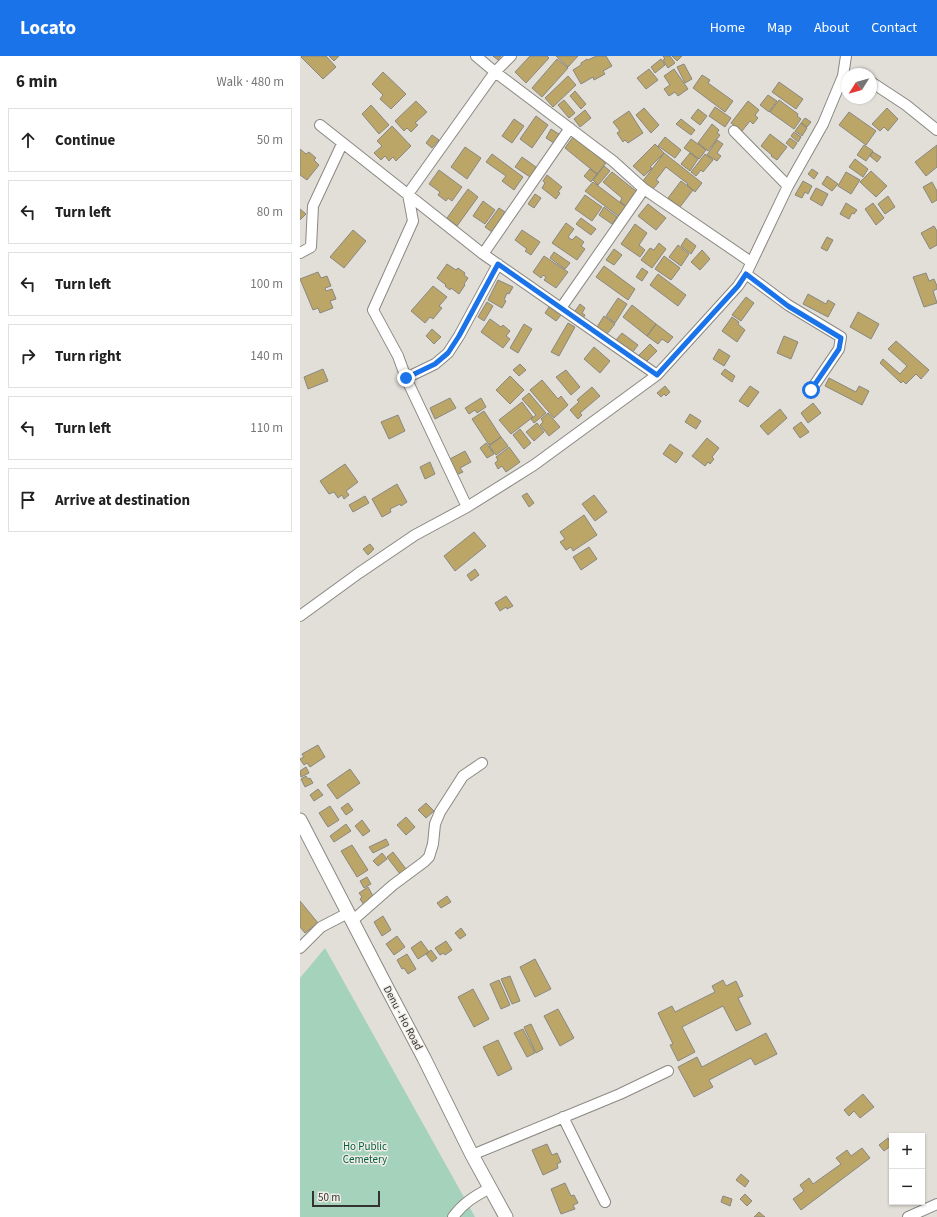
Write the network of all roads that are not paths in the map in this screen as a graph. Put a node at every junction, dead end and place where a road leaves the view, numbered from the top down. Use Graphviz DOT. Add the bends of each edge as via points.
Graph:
graph roads {
  1 [pos="476,56"];
  2 [pos="511,56"];
  3 [pos="846,56"];
  4 [pos="845,68"];
  5 [pos="495,72"];
  6 [pos="841,85"];
  7 [pos="877,86"];
  8 [pos="320,125"];
  9 [pos="570,128"];
  10 [pos="937,130"];
  11 [pos="734,131"];
  12 [pos="342,144"];
  13 [pos="788,186"];
  14 [pos="644,189"];
  15 [pos="408,194"];
  16 [pos="300,253"];
  17 [pos="483,254"];
  18 [pos="752,262"];
  19 [pos="498,264"];
  20 [pos="746,274"];
  21 [pos="561,308"];
  22 [pos="657,375"];
  23 [pos="406,378"];
  24 [pos="811,390"];
  25 [pos="466,507"];
  26 [pos="300,616"];
  27 [pos="482,763"];
  28 [pos="300,820"];
  29 [pos="350,917"];
  30 [pos="300,948"];
  31 [pos="668,1071"];
  32 [pos="563,1117"];
  33 [pos="472,1155"];
  34 [pos="490,1188"];
  35 [pos="605,1202"];
  36 [pos="937,1204"];
  37 [pos="453,1217"];
  38 [pos="506,1217"];
  39 [pos="908,1217"];
  1 -- 5 [label="street"];
  2 -- 5 [label="street"];
  3 -- 4 [label="street"];
  5 -- 9 [label="street"];
  5 -- 15 [label="street"];
  6 -- 13 [label="street" via="823,124"];
  7 -- 10 [label="street"];
  8 -- 12 [label="street"];
  9 -- 14 [label="street"];
  9 -- 17 [label="street"];
  11 -- 13 [label="street"];
  12 -- 15 [label="street"];
  12 -- 16 [label="street" via="313,206 311,247"];
  13 -- 18 [label="street"];
  14 -- 18 [label="street"];
  14 -- 21 [label="street"];
  15 -- 17 [label="street"];
  15 -- 23 [label="street" via="413,221 374,310 398,356"];
  17 -- 19 [label="street"];
  18 -- 20 [label="street"];
  19 -- 21 [label="street"];
  19 -- 23 [label="street" via="448,353 435,364"];
  20 -- 22 [label="street"];
  20 -- 24 [label="street" via="788,306 841,338 839,349"];
  21 -- 22 [label="street"];
  22 -- 25 [label="street" via="534,465"];
  23 -- 25 [label="street"];
  25 -- 26 [label="street" via="415,535"];
  27 -- 29 [label="street" via="463,776 440,812 435,824 433,844 424,862 374,903"];
  28 -- 29 [label="main road, Denu - Ho Road"];
  29 -- 30 [label="street" via="321,927"];
  29 -- 33 [label="main road, Denu - Ho Road"];
  31 -- 32 [label="street"];
  32 -- 33 [label="street"];
  32 -- 35 [label="street"];
  33 -- 34 [label="main road, Denu - Ho Road"];
  34 -- 37 [label="street" via="473,1197"];
  34 -- 38 [label="main road, Denu - Ho Road"];
  36 -- 39 [label="street"];
}
